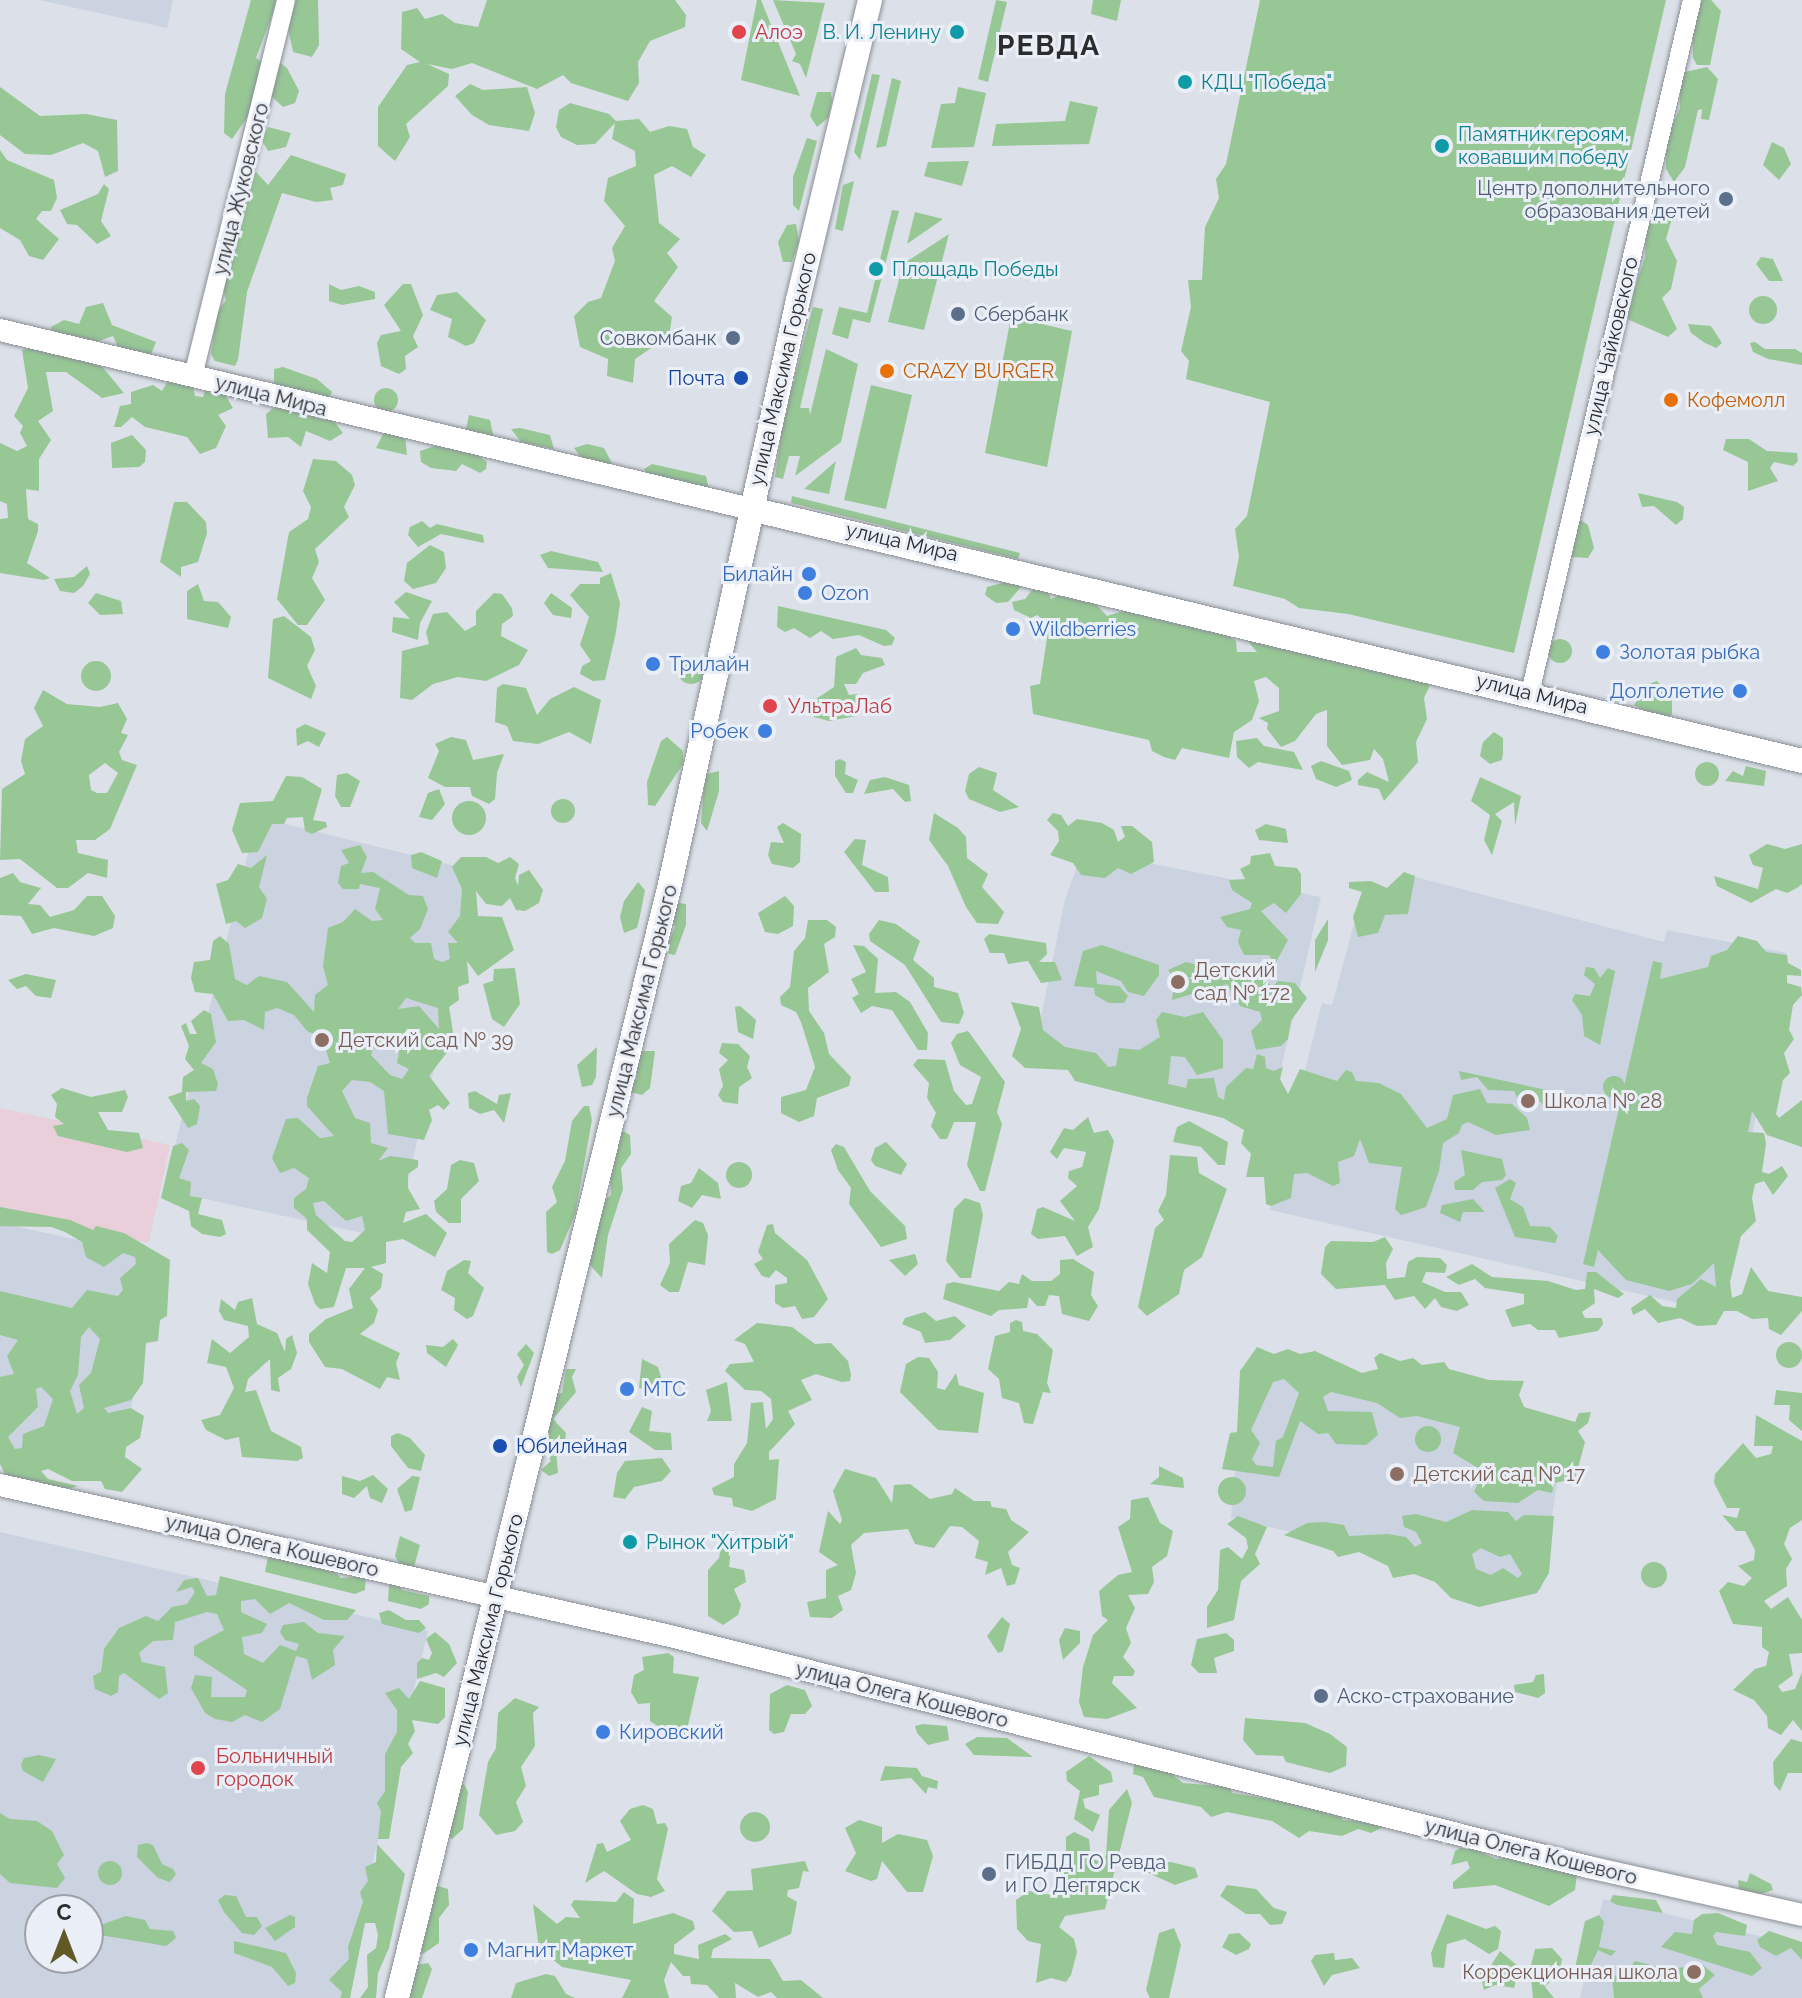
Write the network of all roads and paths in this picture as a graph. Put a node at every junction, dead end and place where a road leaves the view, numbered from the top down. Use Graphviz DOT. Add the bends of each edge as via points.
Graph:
graph roads {
  1 [pos="286,0"];
  2 [pos="870,0"];
  3 [pos="1692,0"];
  4 [pos="0,330"];
  5 [pos="193,376"];
  6 [pos="751,509"];
  7 [pos="1530,693"];
  8 [pos="1802,761"];
  9 [pos="0,1485"];
  10 [pos="495,1597"];
  11 [pos="1802,1915"];
  12 [pos="397,1998"];
  1 -- 5 [label="street, улица Жуковского"];
  2 -- 6 [label="main road, улица Максима Горького"];
  3 -- 7 [label="street, улица Чайковского"];
  4 -- 5 [label="street, улица Мира"];
  5 -- 6 [label="street, улица Мира"];
  6 -- 7 [label="main road, улица Мира"];
  6 -- 10 [label="main road, улица Максима Горького" via="670,884"];
  7 -- 8 [label="main road, улица Мира"];
  9 -- 10 [label="street, улица Олега Кошевого"];
  10 -- 11 [label="street, улица Олега Кошевого"];
  10 -- 12 [label="main road, улица Максима Горького"];
}
